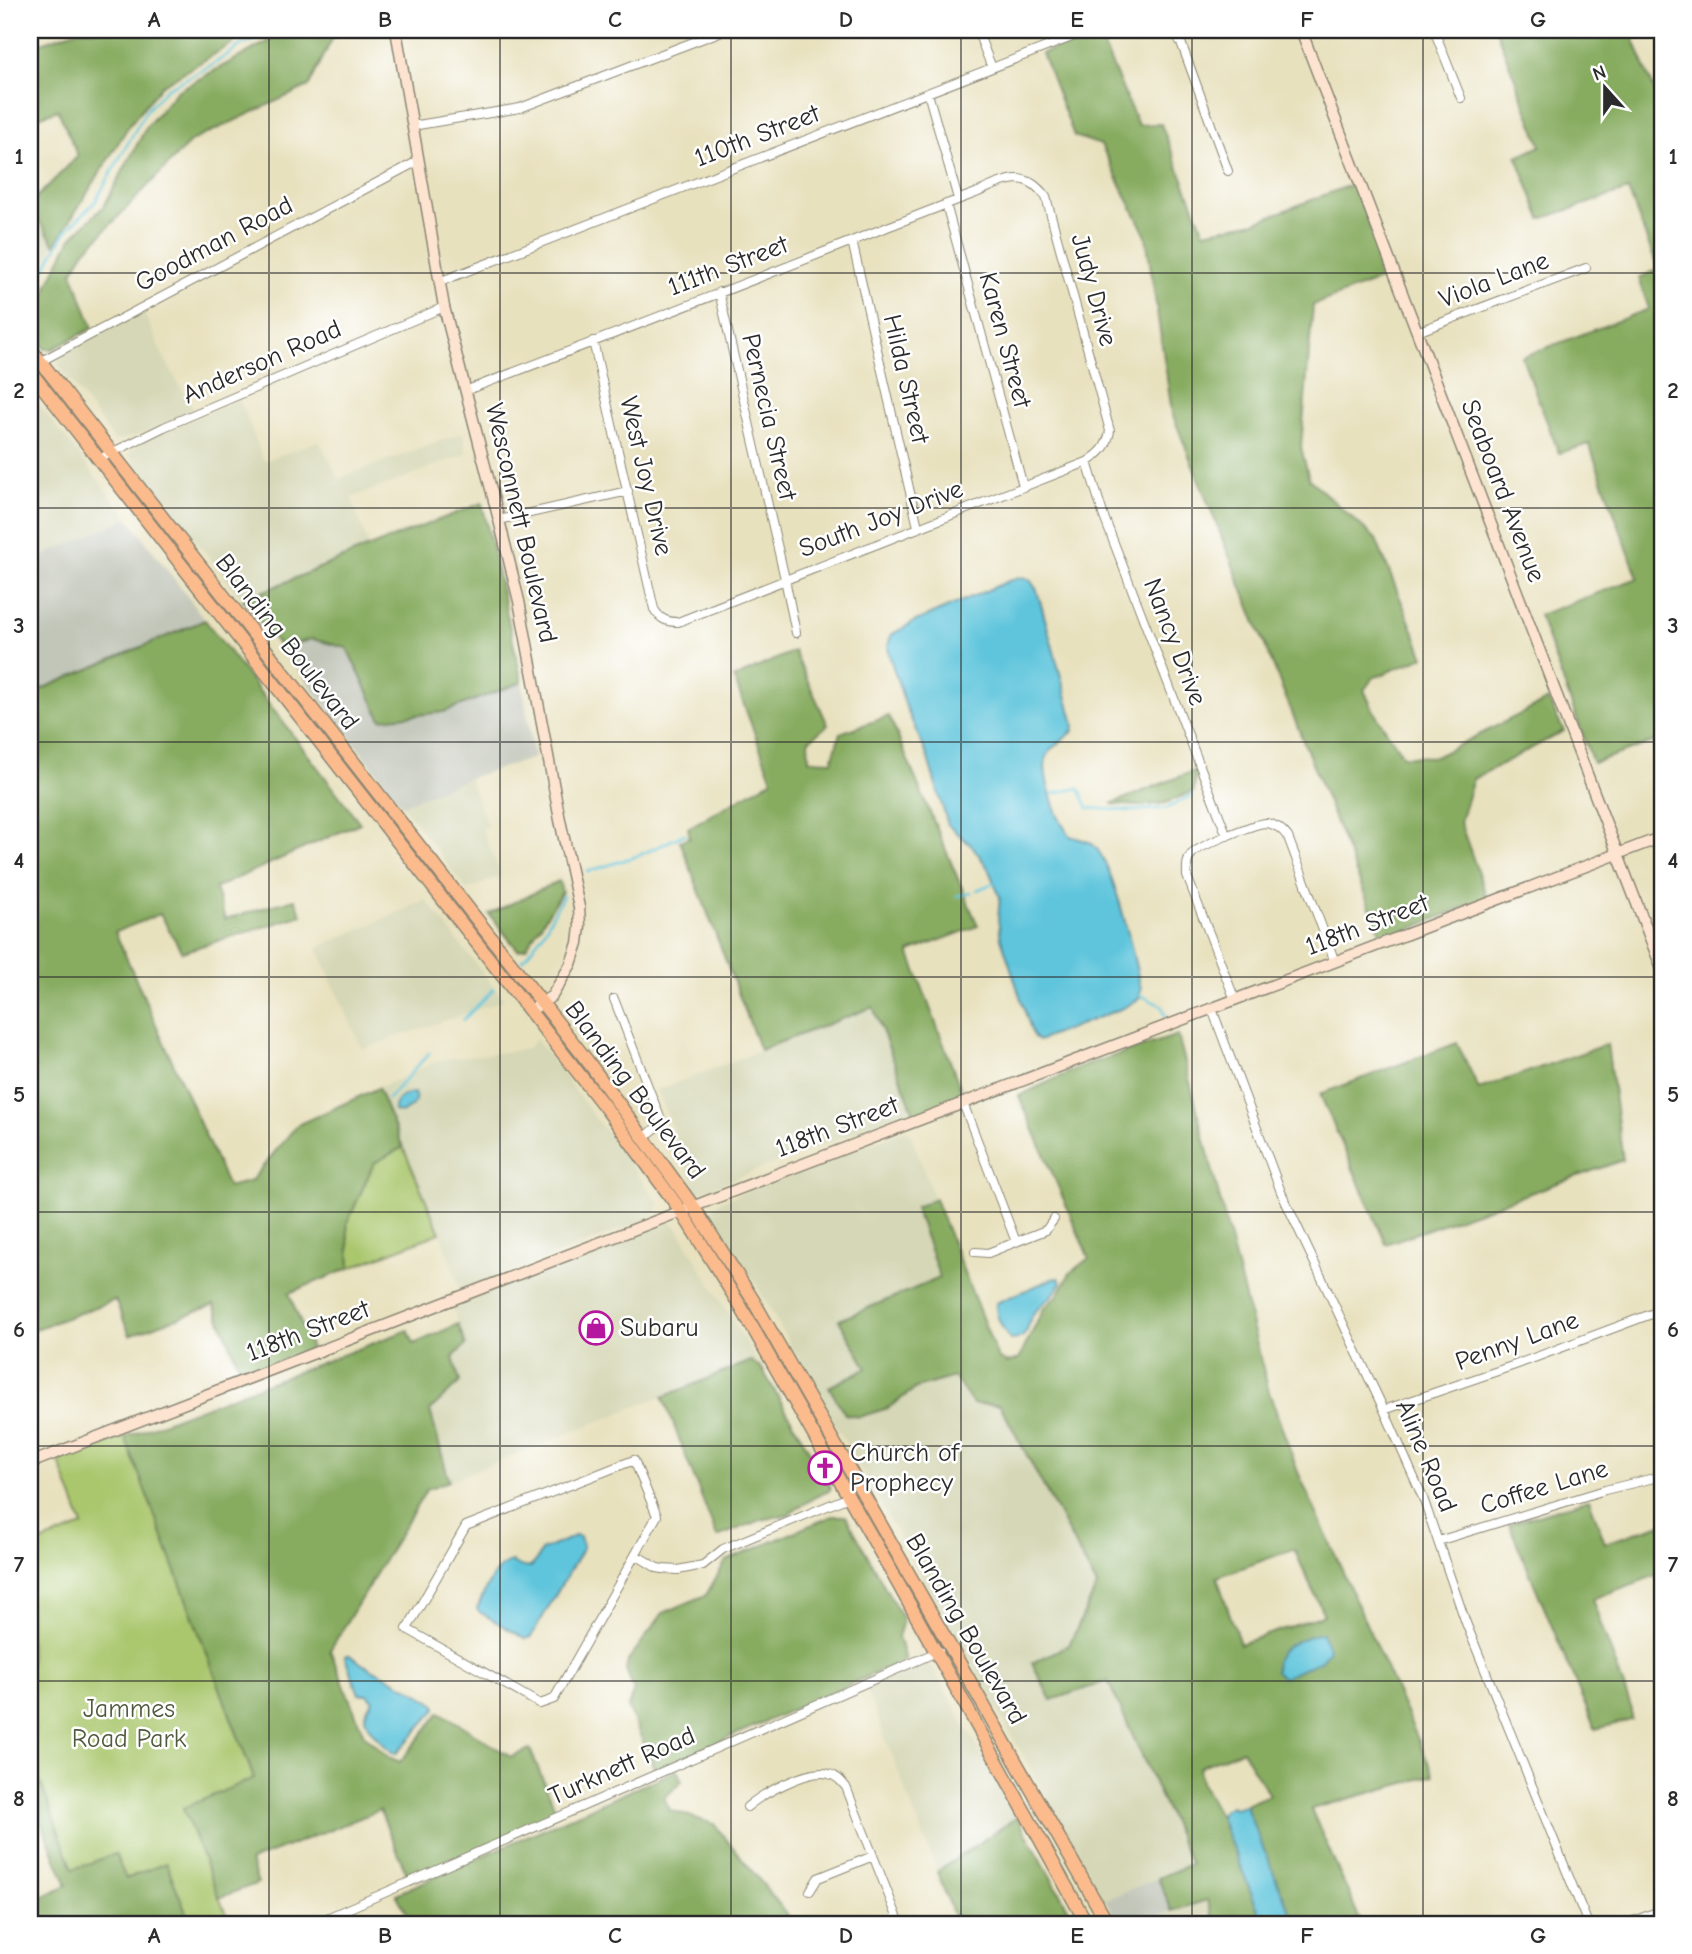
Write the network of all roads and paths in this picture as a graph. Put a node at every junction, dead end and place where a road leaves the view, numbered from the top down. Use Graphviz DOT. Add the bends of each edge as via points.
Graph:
graph roads {
  1 [pos="396,30"];
  2 [pos="725,30"];
  3 [pos="977,30"];
  4 [pos="1090,30"];
  5 [pos="1174,30"];
  6 [pos="1301,30"];
  7 [pos="1433,30"];
  8 [pos="992,68"];
  9 [pos="928,93"];
  10 [pos="1461,98"];
  11 [pos="412,126"];
  12 [pos="418,161"];
  13 [pos="1228,171"];
  14 [pos="1006,181"];
  15 [pos="958,200"];
  16 [pos="946,204"];
  17 [pos="852,241"];
  18 [pos="1586,268"];
  19 [pos="439,282"];
  20 [pos="719,292"];
  21 [pos="444,307"];
  22 [pos="1417,332"];
  23 [pos="593,341"];
  24 [pos="30,348"];
  25 [pos="33,366"];
  26 [pos="465,391"];
  27 [pos="1108,441"];
  28 [pos="112,453"];
  29 [pos="99,459"];
  30 [pos="1087,462"];
  31 [pos="1023,486"];
  32 [pos="628,491"];
  33 [pos="499,520"];
  34 [pos="918,527"];
  35 [pos="192,556"];
  36 [pos="180,563"];
  37 [pos="785,579"];
  38 [pos="661,619"];
  39 [pos="796,633"];
  40 [pos="243,644"];
  41 [pos="305,702"];
  42 [pos="398,820"];
  43 [pos="384,825"];
  44 [pos="1227,836"];
  45 [pos="1662,837"];
  46 [pos="1618,854"];
  47 [pos="1335,962"];
  48 [pos="1662,969"];
  49 [pos="614,999"];
  50 [pos="1235,1000"];
  51 [pos="542,1004"];
  52 [pos="1212,1009"];
  53 [pos="530,1011"];
  54 [pos="963,1103"];
  55 [pos="613,1107"];
  56 [pos="644,1138"];
  57 [pos="687,1209"];
  58 [pos="1054,1219"];
  59 [pos="1016,1242"];
  60 [pos="975,1252"];
  61 [pos="1662,1310"];
  62 [pos="776,1353"];
  63 [pos="1384,1410"];
  64 [pos="30,1463"];
  65 [pos="833,1468"];
  66 [pos="1662,1476"];
  67 [pos="864,1496"];
  68 [pos="849,1497"];
  69 [pos="881,1526"];
  70 [pos="1438,1541"];
  71 [pos="636,1555"];
  72 [pos="950,1648"];
  73 [pos="936,1652"];
  74 [pos="1034,1794"];
  75 [pos="1018,1802"];
  76 [pos="747,1807"];
  77 [pos="873,1856"];
  78 [pos="810,1891"];
  79 [pos="1662,1910"];
  80 [pos="313,1924"];
  81 [pos="900,1924"];
  82 [pos="1087,1924"];
  83 [pos="1108,1924"];
  84 [pos="1588,1924"];
  85 [pos="1626,1924"];
  1 -- 11 [label="street, Wesconnett Boulevard"];
  2 -- 11 [label="street" via="529,105"];
  3 -- 8 [label="street"];
  4 -- 8 [label="street, 110th Street"];
  5 -- 13 [label="street"];
  6 -- 22 [label="street, Seaboard Avenue"];
  7 -- 10 [label="street"];
  8 -- 9 [label="street, 110th Street"];
  9 -- 15 [label="street"];
  9 -- 19 [label="street, 110th Street"];
  11 -- 12 [label="street, Wesconnett Boulevard"];
  12 -- 19 [label="street, Wesconnett Boulevard"];
  12 -- 25 [label="street, Goodman Road"];
  14 -- 15 [label="street, 111th Street"];
  14 -- 27 [label="street, Judy Drive" via="1028,181 1046,197 1108,422"];
  15 -- 16 [label="street, 111th Street"];
  16 -- 17 [label="street, 111th Street"];
  16 -- 31 [label="street, Karen Street"];
  17 -- 20 [label="street, 111th Street"];
  17 -- 34 [label="street, Hilda Street"];
  18 -- 22 [label="street, Viola Lane"];
  19 -- 21 [label="street, Wesconnett Boulevard"];
  20 -- 23 [label="street, 111th Street"];
  20 -- 37 [label="street, Pernecia Street"];
  21 -- 26 [label="street, Wesconnett Boulevard"];
  21 -- 28 [label="street, Anderson Road"];
  22 -- 46 [label="street, Seaboard Avenue"];
  23 -- 26 [label="street, 111th Street"];
  23 -- 32 [label="street, West Joy Drive"];
  24 -- 25 [label="main road, Blanding Boulevard"];
  25 -- 28 [label="main road, Blanding Boulevard"];
  25 -- 29 [label="main road, Blanding Boulevard"];
  26 -- 33 [label="street, Wesconnett Boulevard"];
  27 -- 30 [label="street, South Joy Drive"];
  28 -- 29 [label="street, Anderson Road"];
  28 -- 35 [label="main road, Blanding Boulevard"];
  29 -- 36 [label="main road, Blanding Boulevard"];
  30 -- 31 [label="street, South Joy Drive"];
  30 -- 44 [label="street, Nancy Drive"];
  31 -- 34 [label="street, South Joy Drive"];
  32 -- 33 [label="street"];
  32 -- 38 [label="street, West Joy Drive" via="654,609"];
  33 -- 51 [label="street, Wesconnett Boulevard" via="579,907 578,943 571,964"];
  34 -- 37 [label="street, South Joy Drive"];
  35 -- 36 [label="main road"];
  35 -- 41 [label="main road, Blanding Boulevard"];
  36 -- 40 [label="main road, Blanding Boulevard"];
  37 -- 38 [label="street, South Joy Drive" via="678,622"];
  37 -- 39 [label="street, Pernecia Street"];
  40 -- 41 [label="main road" via="256,649 295,699"];
  40 -- 43 [label="main road, Blanding Boulevard"];
  41 -- 42 [label="main road, Blanding Boulevard"];
  42 -- 43 [label="street"];
  42 -- 51 [label="main road, Blanding Boulevard"];
  43 -- 53 [label="main road, Blanding Boulevard"];
  44 -- 47 [label="street" via="1259,824 1275,825 1283,831"];
  44 -- 50 [label="street" via="1191,854 1187,876"];
  45 -- 46 [label="street, 118th Street"];
  46 -- 47 [label="street, 118th Street"];
  46 -- 48 [label="street, Seaboard Avenue"];
  47 -- 50 [label="street, 118th Street"];
  49 -- 56 [label="street" via="661,1120"];
  50 -- 52 [label="street, 118th Street"];
  51 -- 53 [label="street, Wesconnett Boulevard"];
  51 -- 55 [label="main road, Blanding Boulevard"];
  52 -- 54 [label="street, 118th Street"];
  52 -- 63 [label="street, Aline Road" via="1281,1192"];
  53 -- 55 [label="main road, Blanding Boulevard"];
  54 -- 57 [label="street, 118th Street"];
  54 -- 59 [label="street"];
  55 -- 56 [label="main road, Blanding Boulevard"];
  55 -- 57 [label="main road, Blanding Boulevard"];
  56 -- 57 [label="main road, Blanding Boulevard"];
  57 -- 62 [label="main road, Blanding Boulevard" via="753,1300"];
  57 -- 64 [label="street, 118th Street"];
  58 -- 59 [label="street" via="1046,1230"];
  59 -- 60 [label="street" via="988,1253"];
  61 -- 63 [label="street, Penny Lane"];
  62 -- 65 [label="main road, Blanding Boulevard"];
  62 -- 67 [label="main road, Blanding Boulevard"];
  63 -- 70 [label="street, Aline Road"];
  65 -- 67 [label="main road"];
  65 -- 68 [label="main road, Blanding Boulevard"];
  66 -- 70 [label="street, Coffee Lane"];
  67 -- 69 [label="main road, Blanding Boulevard"];
  68 -- 69 [label="main road"];
  68 -- 71 [label="street" via="723,1549 704,1565 663,1569"];
  68 -- 73 [label="main road, Blanding Boulevard"];
  69 -- 72 [label="main road, Blanding Boulevard"];
  70 -- 84 [label="street, Aline Road" via="1466,1623"];
  71 -- 71 [label="street" via="554,1699 548,1702 540,1704 407,1629 466,1526 634,1460 657,1516"];
  72 -- 73 [label="street, Turknett Road"];
  72 -- 74 [label="main road, Blanding Boulevard"];
  73 -- 75 [label="main road, Blanding Boulevard"];
  73 -- 80 [label="street, Turknett Road"];
  74 -- 75 [label="main road"];
  74 -- 83 [label="main road, Blanding Boulevard"];
  75 -- 82 [label="main road, Blanding Boulevard"];
  76 -- 77 [label="street" via="809,1774 831,1774 846,1787"];
  77 -- 78 [label="street" via="818,1878"];
  77 -- 81 [label="street"];
  79 -- 85 [label="street"];
}
